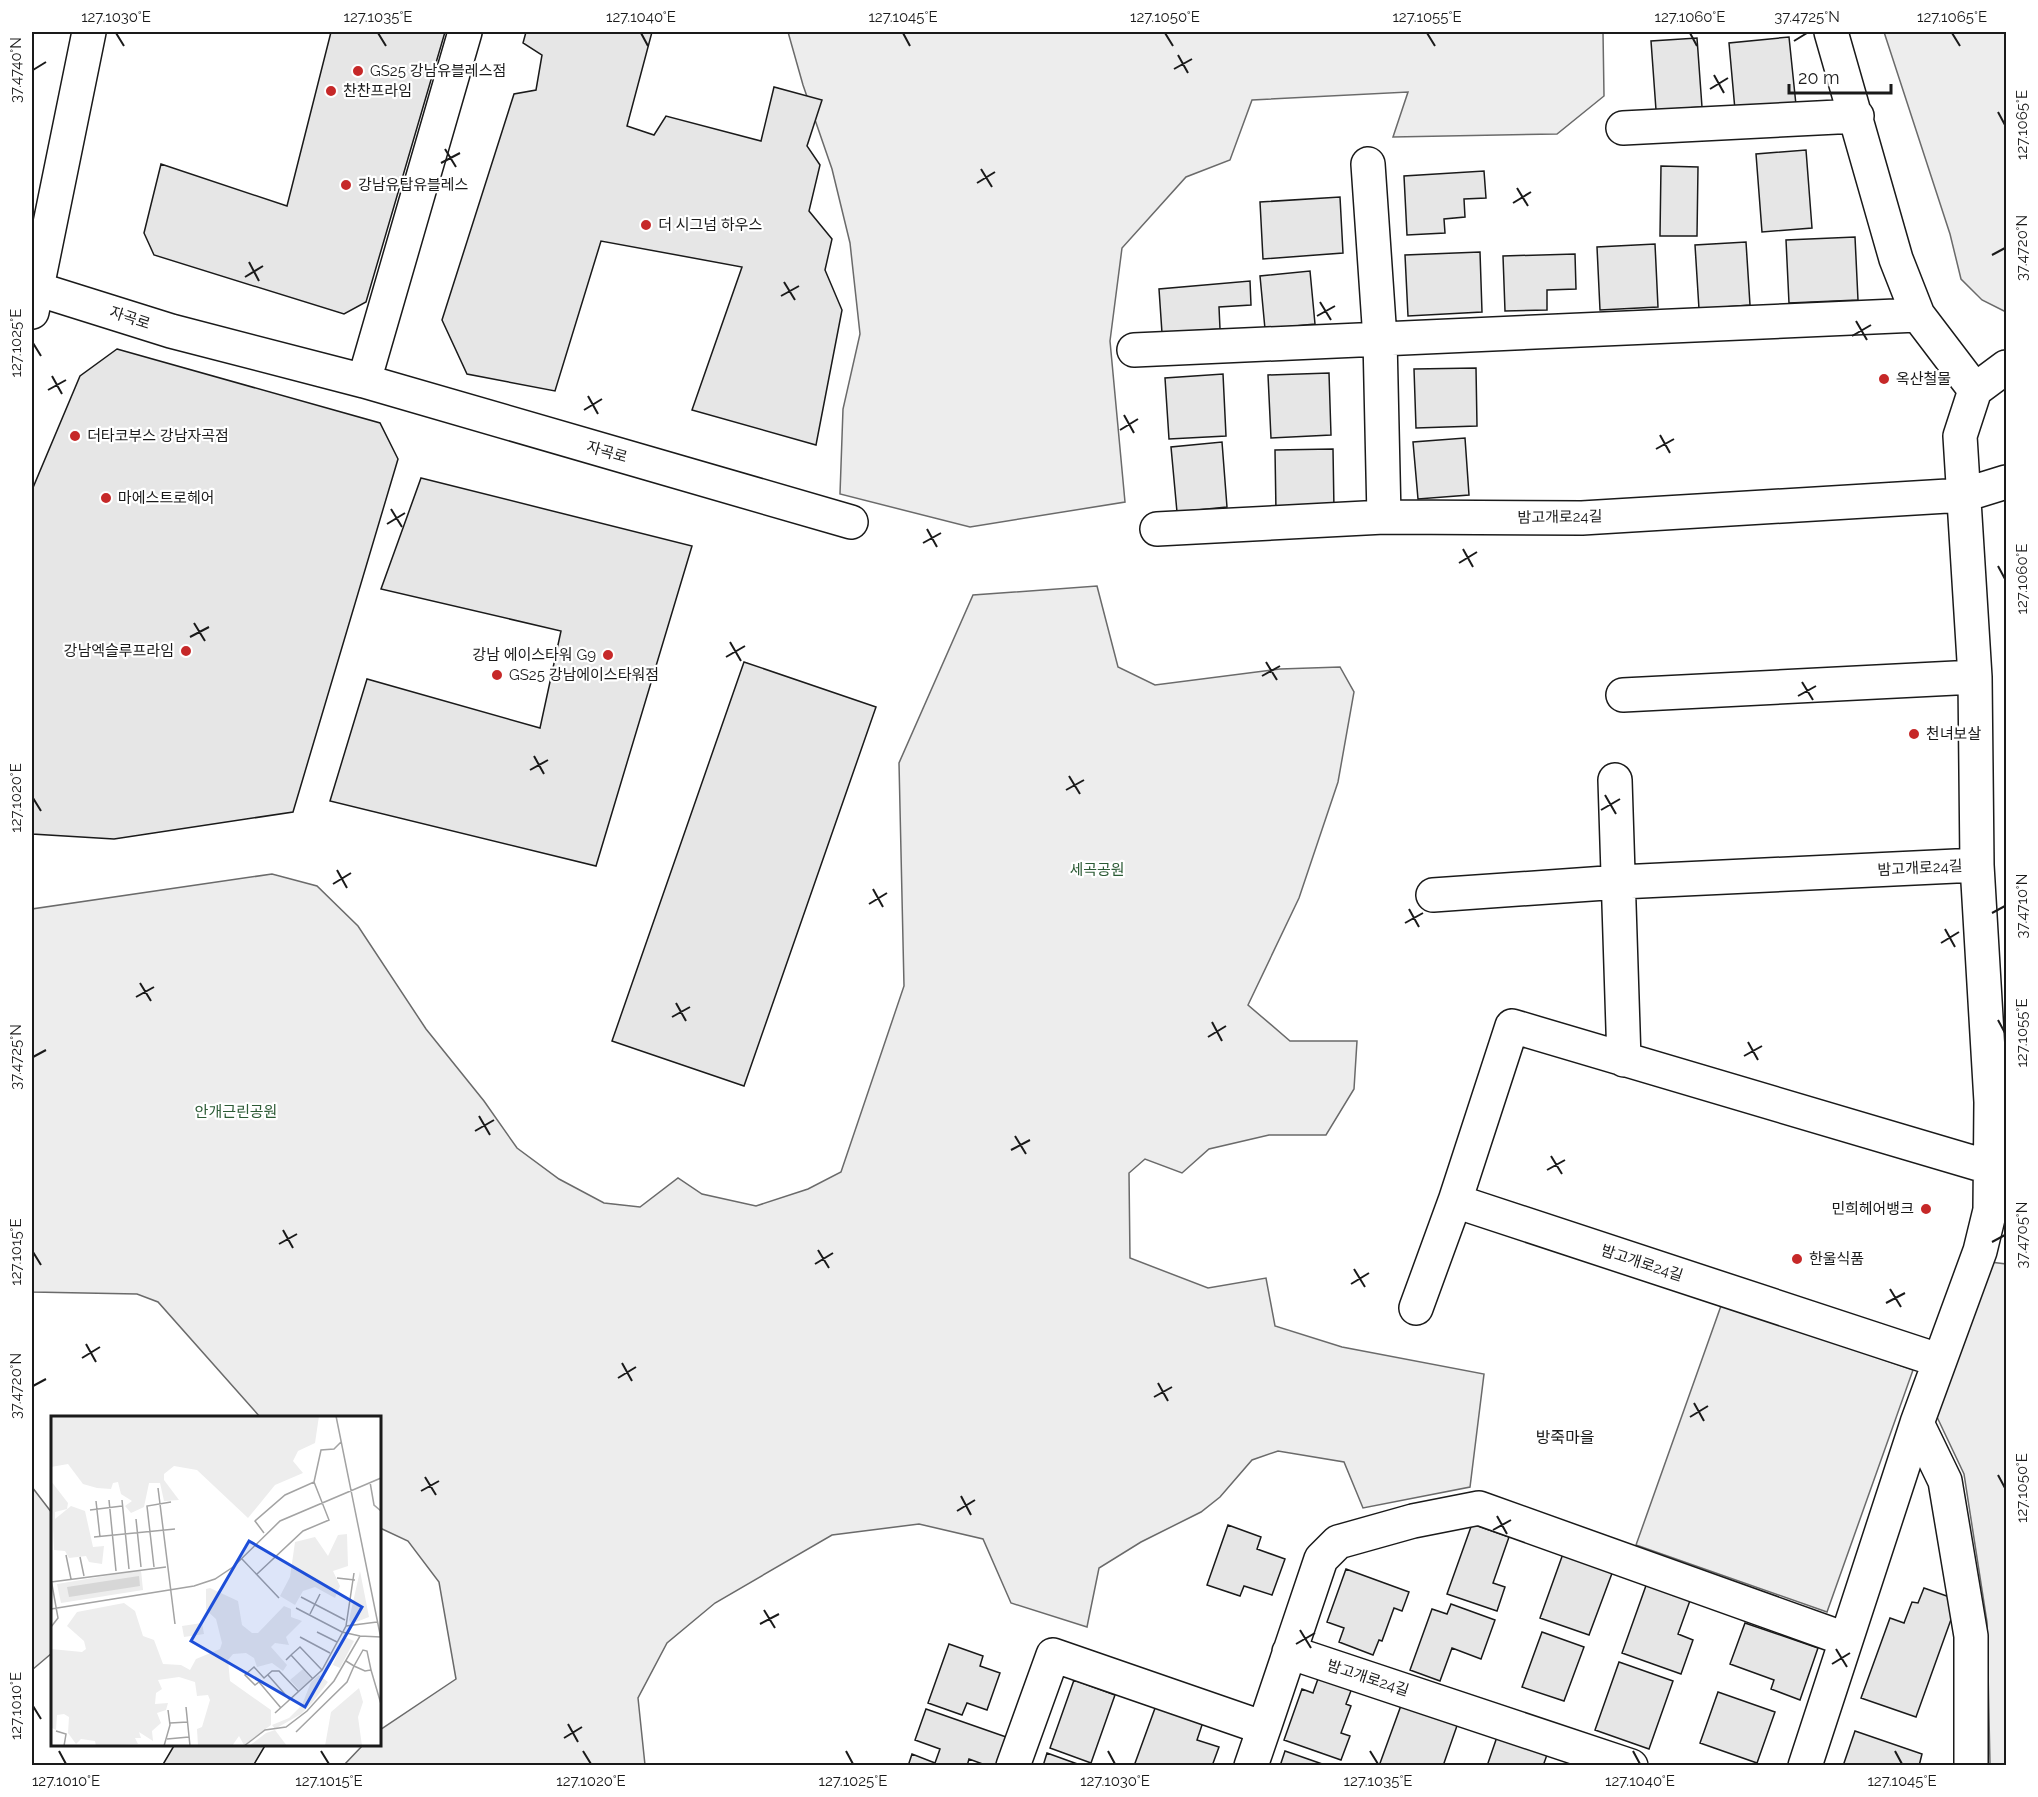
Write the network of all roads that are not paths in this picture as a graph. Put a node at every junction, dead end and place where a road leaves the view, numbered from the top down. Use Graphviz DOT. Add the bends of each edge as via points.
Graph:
graph roads {
  1 [pos="89,32"];
  2 [pos="465,32"];
  3 [pos="1831,32"];
  4 [pos="1857,116"];
  5 [pos="1623,128"];
  6 [pos="1368,164"];
  7 [pos="33,300"];
  8 [pos="1918,315"];
  9 [pos="1380,339"];
  10 [pos="1134,350"];
  11 [pos="2007,367"];
  12 [pos="364,381"];
  13 [pos="1975,390"];
  14 [pos="2007,482"];
  15 [pos="1964,495"];
  16 [pos="1384,517"];
  17 [pos="851,522"];
  18 [pos="1157,529"];
  19 [pos="1975,677"];
  20 [pos="1623,695"];
  21 [pos="1615,780"];
  22 [pos="1977,865"];
  23 [pos="1620,882"];
  24 [pos="1433,895"];
  25 [pos="1624,1060"];
  26 [pos="1992,1168"];
  27 [pos="1455,1201"];
  28 [pos="1416,1308"];
  29 [pos="1938,1360"];
  30 [pos="1917,1422"];
  31 [pos="1845,1640"];
  32 [pos="1289,1652"];
  33 [pos="1264,1728"];
  34 [pos="1013,1766"];
  35 [pos="1251,1766"];
  36 [pos="1631,1766"];
  37 [pos="1805,1766"];
  38 [pos="1971,1766"];
  1 -- 7 [label="street, 자곡로"];
  2 -- 12 [label="street"];
  3 -- 4 [label="street"];
  4 -- 5 [label="street"];
  4 -- 8 [label="street" via="1896,259"];
  6 -- 9 [label="street"];
  7 -- 12 [label="street, 자곡로"];
  8 -- 9 [label="street"];
  8 -- 13 [label="street"];
  9 -- 10 [label="street"];
  9 -- 16 [label="street"];
  11 -- 13 [label="street"];
  12 -- 17 [label="street, 자곡로"];
  13 -- 15 [label="street, 밤고개로24길" via="1960,436"];
  14 -- 15 [label="street"];
  15 -- 16 [label="street, 밤고개로24길" via="1582,518"];
  15 -- 19 [label="street, 밤고개로24길"];
  16 -- 18 [label="street, 밤고개로24길"];
  19 -- 20 [label="street"];
  19 -- 22 [label="street, 밤고개로24길"];
  21 -- 23 [label="street"];
  22 -- 23 [label="street, 밤고개로24길"];
  22 -- 26 [label="street, 밤고개로24길"];
  23 -- 24 [label="street, 밤고개로24길"];
  23 -- 25 [label="street"];
  25 -- 26 [label="street"];
  25 -- 27 [label="street" via="1512,1026"];
  26 -- 29 [label="street, 밤고개로24길" via="1990,1210 1980,1251"];
  27 -- 28 [label="street"];
  27 -- 29 [label="street, 밤고개로24길"];
  29 -- 30 [label="street, 밤고개로24길"];
  30 -- 31 [label="street, 밤고개로24길"];
  30 -- 38 [label="street" via="1945,1481 1971,1636"];
  31 -- 32 [label="street" via="1479,1508 1338,1542 1321,1559"];
  31 -- 37 [label="street, 밤고개로24길"];
  32 -- 33 [label="street"];
  32 -- 36 [label="street, 밤고개로24길"];
  33 -- 34 [label="street" via="1053,1655"];
  33 -- 35 [label="street"];
}
